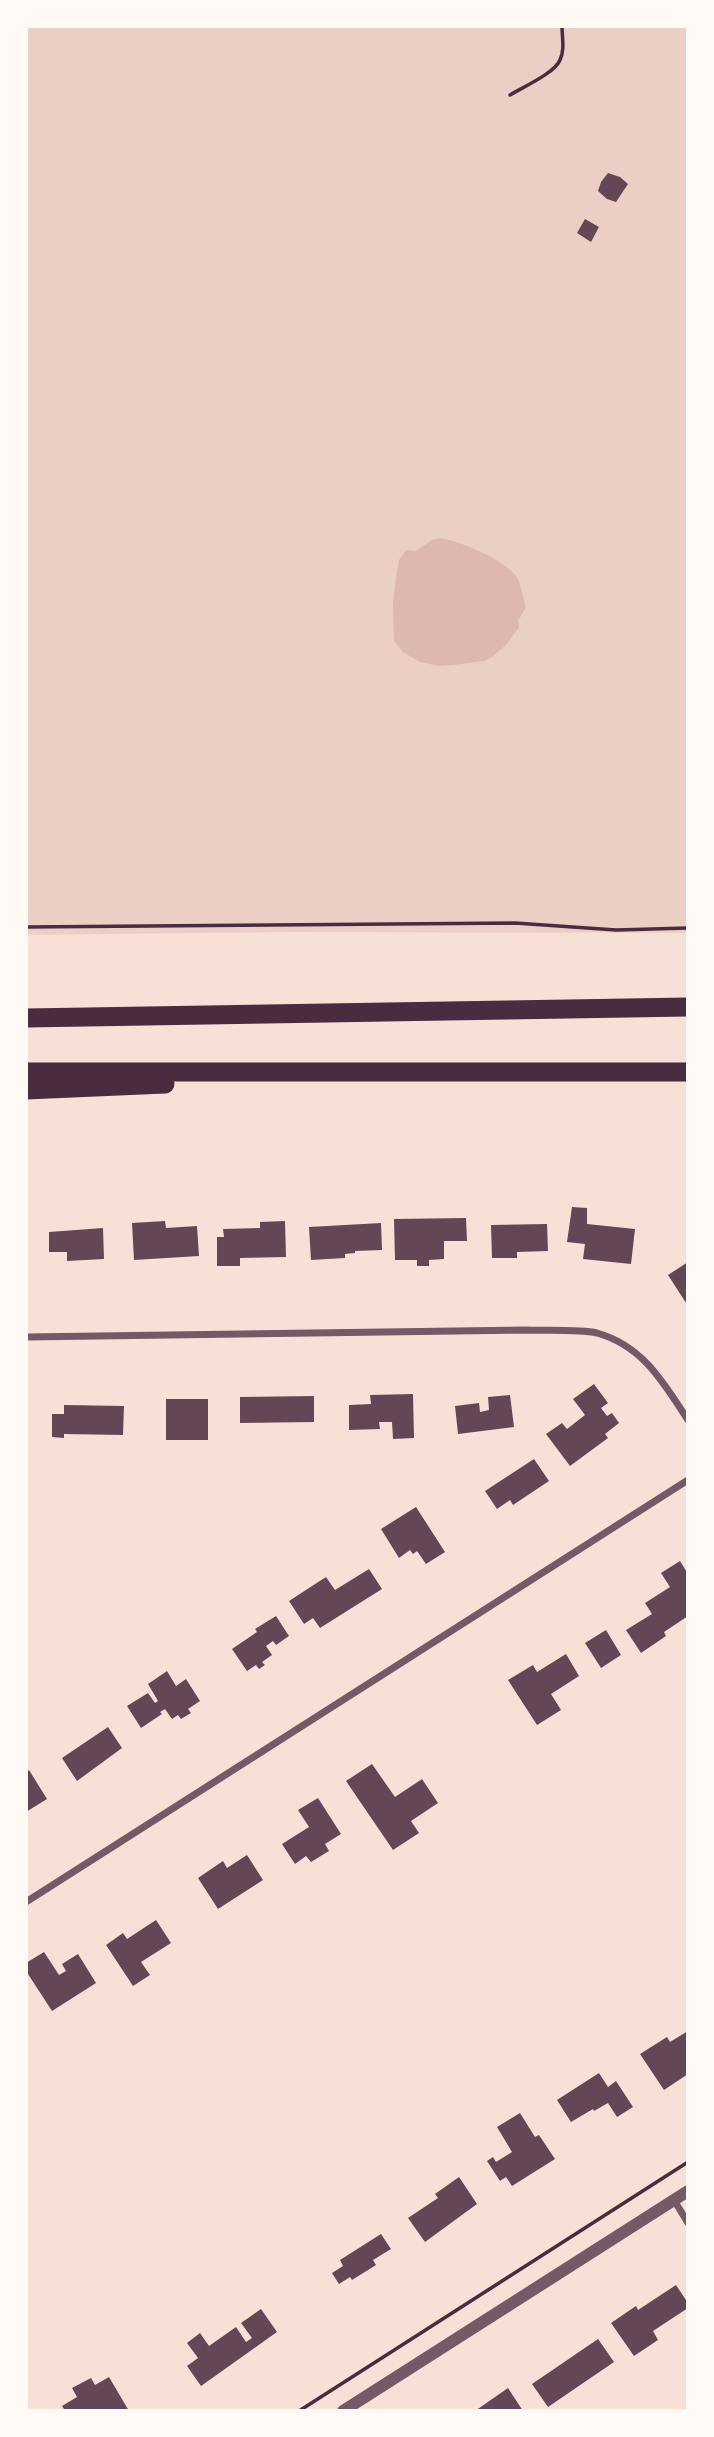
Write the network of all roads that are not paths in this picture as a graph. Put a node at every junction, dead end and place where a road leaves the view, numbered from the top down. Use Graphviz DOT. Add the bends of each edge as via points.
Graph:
graph roads {
  1 [pos="688,1007"];
  2 [pos="26,1018"];
  3 [pos="26,1072"];
  4 [pos="688,1072"];
  5 [pos="411,1073"];
  6 [pos="26,1090"];
  7 [pos="26,1336"];
  8 [pos="688,1420"];
  9 [pos="688,1480"];
  10 [pos="26,1902"];
  11 [pos="688,2191"];
  12 [pos="674,2200"];
  13 [pos="688,2223"];
  14 [pos="343,2411"];
  1 -- 2 [label="highway"];
  3 -- 5 [label="highway"];
  4 -- 5 [label="highway"];
  5 -- 6 [label="highway"];
  7 -- 8 [label="street" via="596,1333 635,1351 658,1374"];
  9 -- 10 [label="street"];
  11 -- 12 [label="street"];
  12 -- 13 [label="street"];
  12 -- 14 [label="street"];
}
